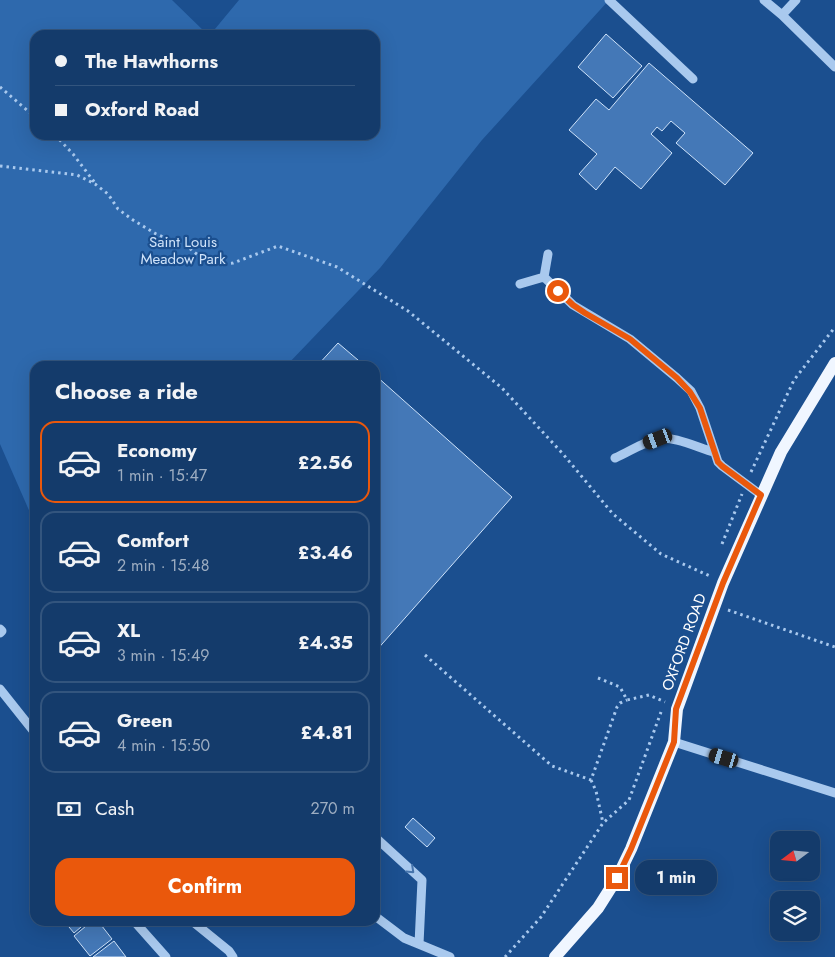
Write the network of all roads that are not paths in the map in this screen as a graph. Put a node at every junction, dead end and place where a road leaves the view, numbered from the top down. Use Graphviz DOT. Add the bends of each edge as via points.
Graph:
graph roads {
  1 [pos="609,0"];
  2 [pos="764,0"];
  3 [pos="796,0"];
  4 [pos="782,15"];
  5 [pos="835,67"];
  6 [pos="693,79"];
  7 [pos="548,254"];
  8 [pos="544,277"];
  9 [pos="520,284"];
  10 [pos="835,362"];
  11 [pos="714,452"];
  12 [pos="615,458"];
  13 [pos="761,495"];
  14 [pos="0,629"];
  15 [pos="0,633"];
  16 [pos="2,691"];
  17 [pos="30,727"];
  18 [pos="674,742"];
  19 [pos="835,793"];
  20 [pos="380,842"];
  21 [pos="380,920"];
  22 [pos="139,926"];
  23 [pos="198,926"];
  24 [pos="419,944"];
  25 [pos="166,957"];
  26 [pos="233,957"];
  27 [pos="450,957"];
  28 [pos="555,957"];
  1 -- 6 [label="street"];
  2 -- 4 [label="street"];
  3 -- 4 [label="street"];
  4 -- 5 [label="street"];
  7 -- 8 [label="street"];
  8 -- 9 [label="street"];
  8 -- 11 [label="street" via="573,305 630,339 677,378 700,408"];
  10 -- 13 [label="main road, OXFORD ROAD" via="781,452"];
  11 -- 12 [label="street" via="663,438"];
  11 -- 13 [label="street" via="722,466"];
  13 -- 18 [label="main road, OXFORD ROAD" via="723,583 676,709"];
  14 -- 15 [label="street"];
  16 -- 17 [label="street"];
  18 -- 19 [label="street"];
  18 -- 28 [label="main road, OXFORD ROAD" via="617,878 598,908"];
  20 -- 24 [label="street, one-way" via="422,880"];
  21 -- 24 [label="street" via="404,938"];
  22 -- 25 [label="street"];
  23 -- 26 [label="street"];
  24 -- 27 [label="street"];
}
